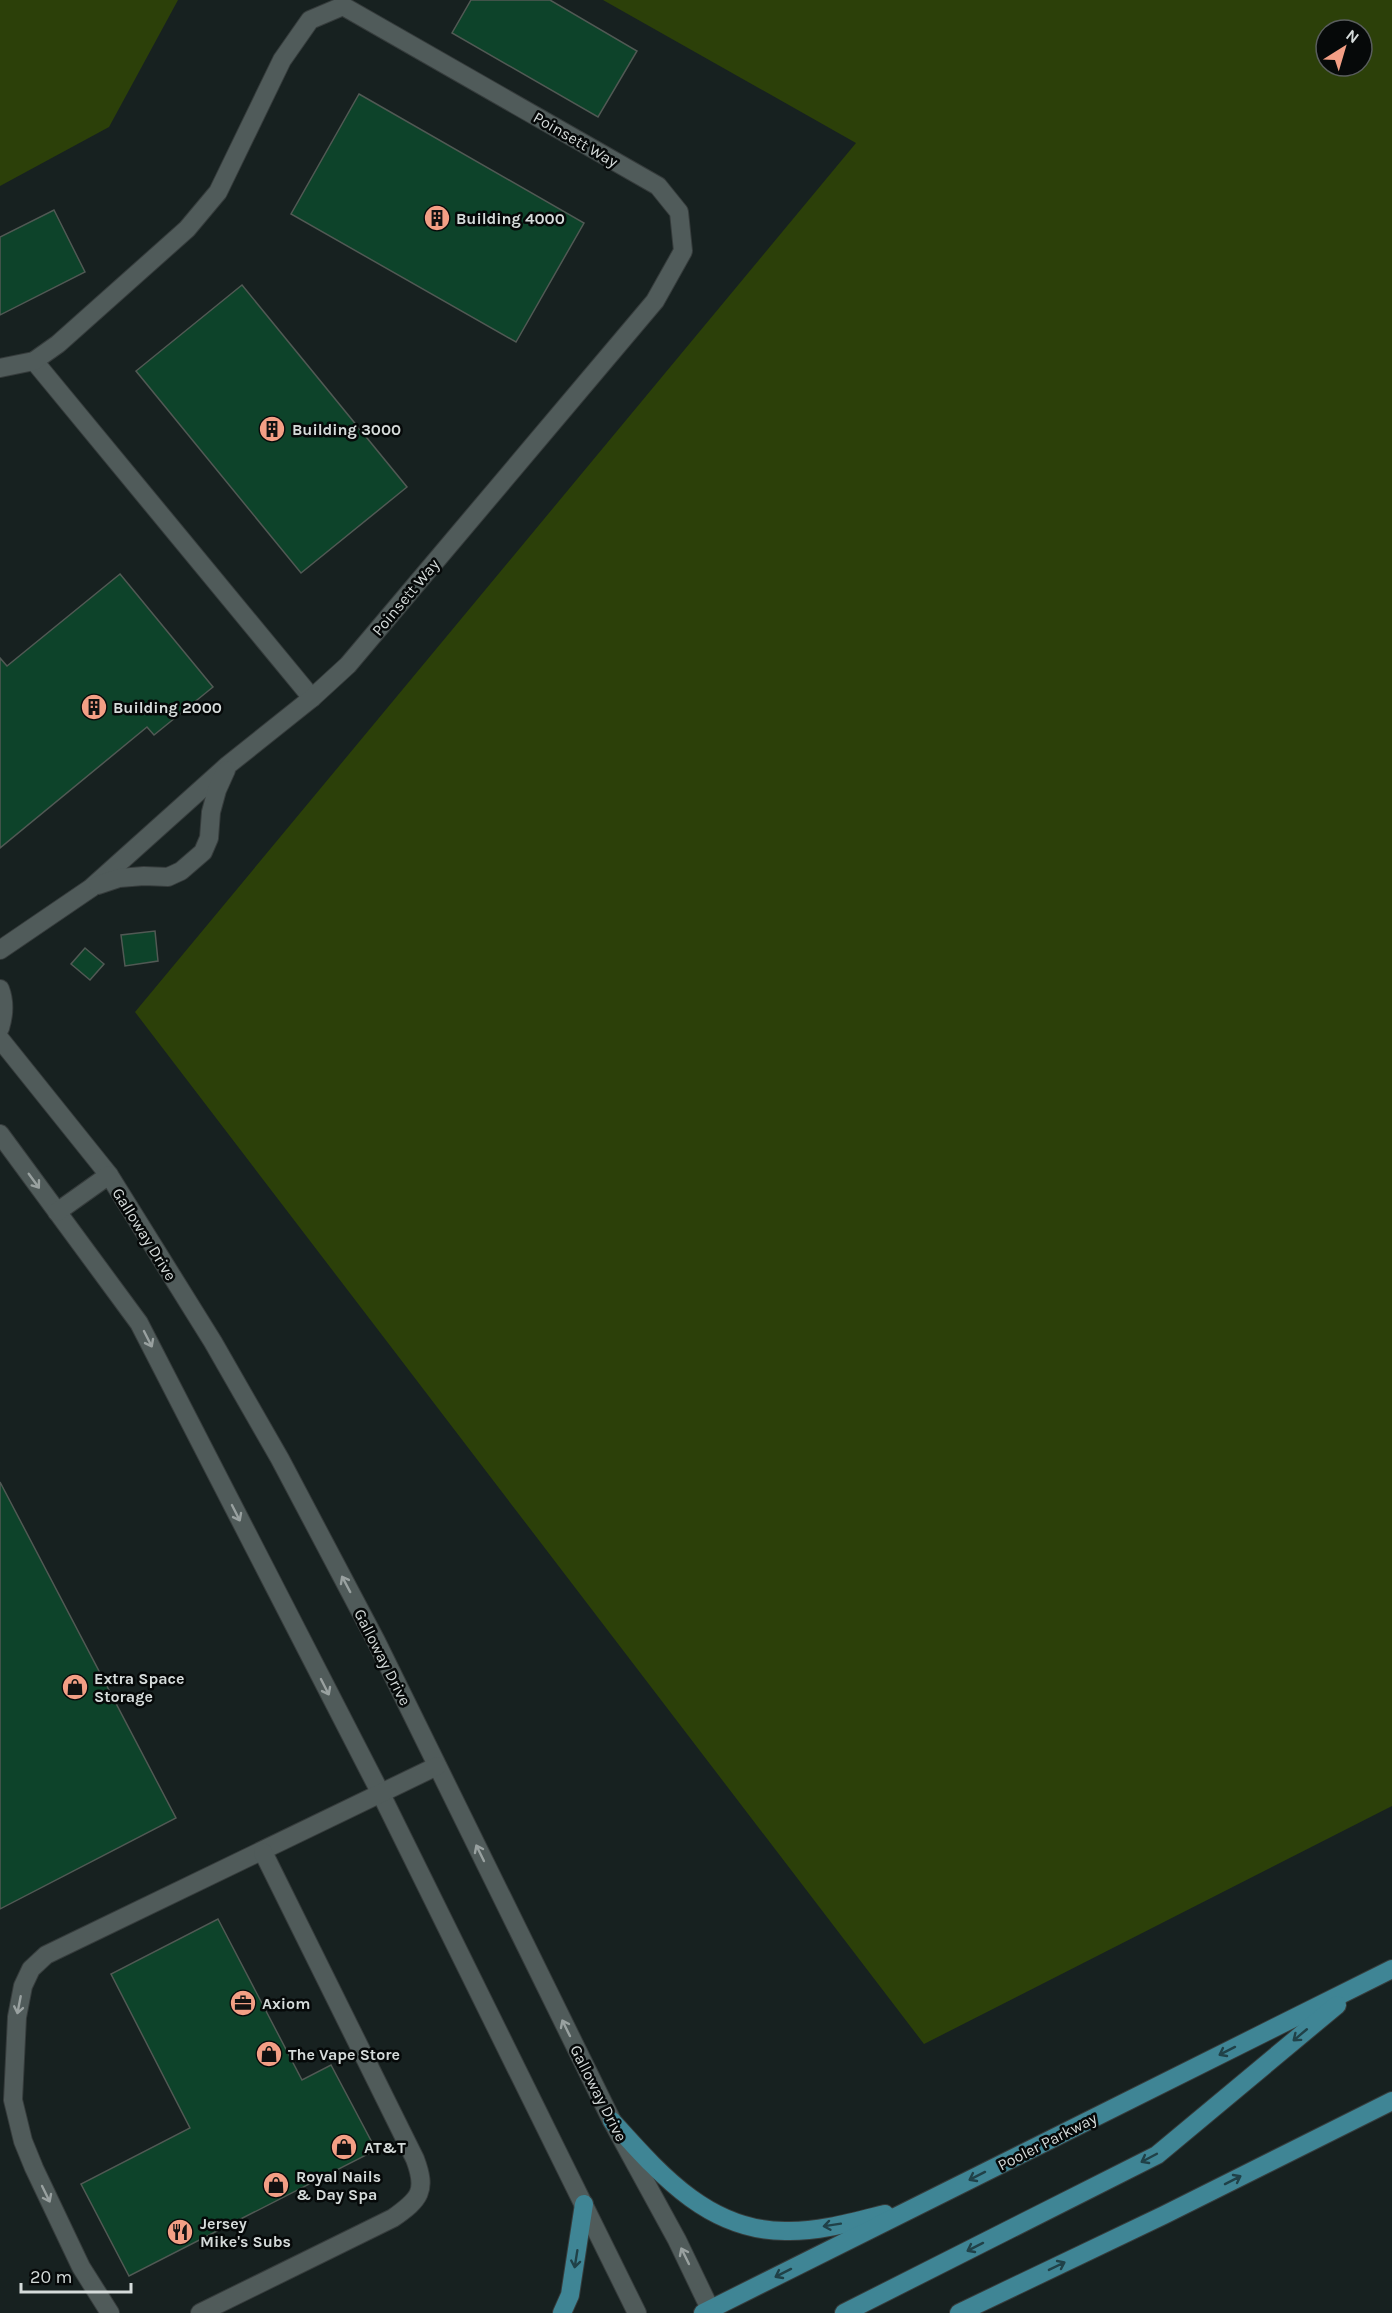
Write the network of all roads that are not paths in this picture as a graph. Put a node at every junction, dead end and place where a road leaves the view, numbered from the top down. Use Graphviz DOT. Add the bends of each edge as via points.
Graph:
graph roads {
  1 [pos="34,361"];
  2 [pos="0,368"];
  3 [pos="312,698"];
  4 [pos="228,765"];
  5 [pos="91,888"];
  6 [pos="0,950"];
  7 [pos="0,989"];
  8 [pos="0,1028"];
  9 [pos="0,1039"];
  10 [pos="0,1134"];
  11 [pos="109,1175"];
  12 [pos="57,1212"];
  13 [pos="437,1766"];
  14 [pos="380,1792"];
  15 [pos="263,1852"];
  16 [pos="1392,1969"];
  17 [pos="1361,1984"];
  18 [pos="1392,2101"];
  19 [pos="612,2121"];
  20 [pos="584,2204"];
  21 [pos="910,2209"];
  22 [pos="709,2312"];
  23 [pos="110,2313"];
  24 [pos="200,2313"];
  25 [pos="562,2313"];
  26 [pos="637,2313"];
  27 [pos="844,2313"];
  28 [pos="959,2313"];
  1 -- 2 [label="street, Poinsett Way"];
  1 -- 3 [label="street"];
  1 -- 3 [label="street, Poinsett Way" via="187,229 218,192 282,60 304,28 310,20 343,6 658,186 679,212 683,251 654,301 348,665"];
  3 -- 4 [label="street, Poinsett Way"];
  4 -- 5 [label="street, Poinsett Way"];
  4 -- 5 [label="street" via="211,812 209,838 202,852 181,871 168,877 119,878"];
  5 -- 6 [label="street, Poinsett Way"];
  7 -- 8 [label="street" via="4,1016"];
  9 -- 11 [label="street, Galloway Drive"];
  10 -- 12 [label="street, one-way"];
  11 -- 12 [label="street"];
  13 -- 11 [label="street, Galloway Drive, one-way" via="280,1459"];
  12 -- 14 [label="street, one-way" via="139,1323"];
  13 -- 14 [label="street"];
  19 -- 13 [label="street, Galloway Drive, one-way"];
  14 -- 15 [label="street"];
  14 -- 20 [label="street"];
  15 -- 23 [label="street, one-way" via="46,1955 31,1969 23,1986 17,2017 14,2100 23,2141 81,2267"];
  15 -- 24 [label="street" via="415,2158 422,2186 408,2208 393,2218"];
  16 -- 17 [label="main road, Pooler Parkway"];
  17 -- 21 [label="main road, Pooler Parkway, one-way"];
  17 -- 27 [label="main road, one-way" via="1157,2155"];
  28 -- 18 [label="main road, one-way"];
  21 -- 19 [label="main road, one-way" via="832,2226 784,2231 736,2224 702,2206 661,2175"];
  22 -- 19 [label="street, Galloway Drive, one-way" via="677,2240"];
  20 -- 25 [label="main road, one-way" via="570,2295"];
  20 -- 26 [label="street"];
  21 -- 22 [label="main road, Pooler Parkway, one-way"];
}
